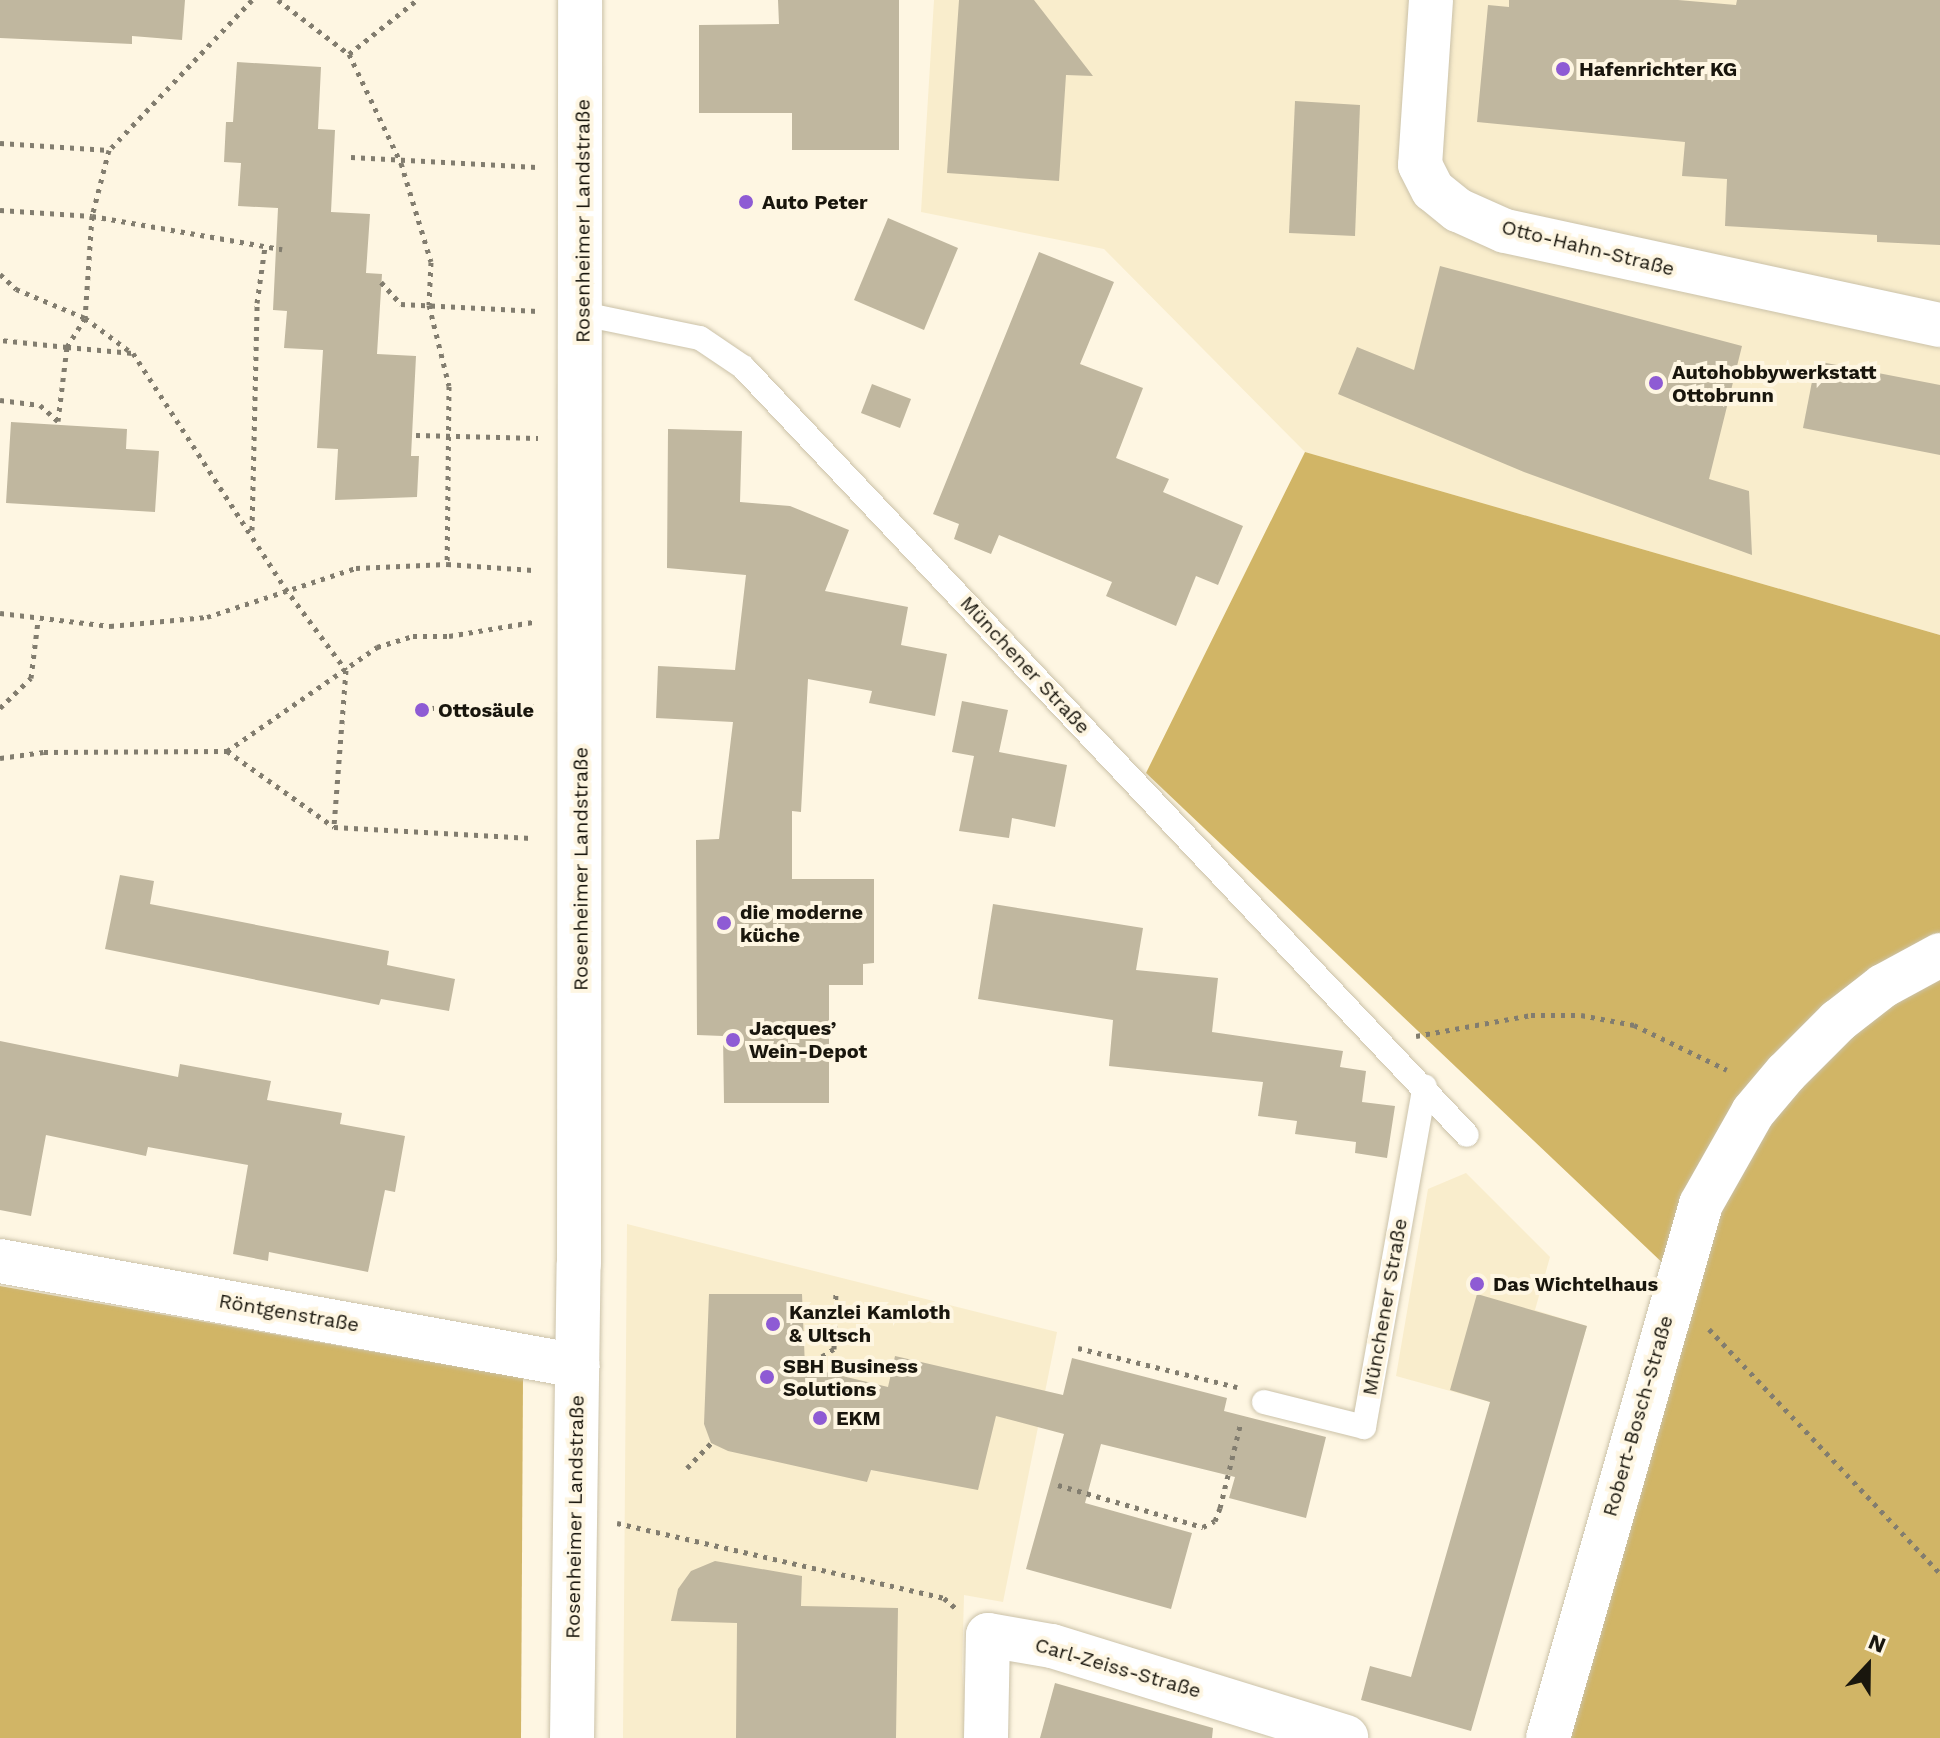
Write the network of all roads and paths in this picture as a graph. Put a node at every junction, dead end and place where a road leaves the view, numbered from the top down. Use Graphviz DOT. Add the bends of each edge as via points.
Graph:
graph roads {
  1 [pos="252,0"];
  2 [pos="278,0"];
  3 [pos="417,0"];
  4 [pos="580,0"];
  5 [pos="1431,0"];
  6 [pos="349,54"];
  7 [pos="0,143"];
  8 [pos="109,150"];
  9 [pos="351,157"];
  10 [pos="401,163"];
  11 [pos="584,167"];
  12 [pos="0,210"];
  13 [pos="92,216"];
  14 [pos="265,247"];
  15 [pos="282,249"];
  16 [pos="0,274"];
  17 [pos="381,282"];
  18 [pos="429,305"];
  19 [pos="583,314"];
  20 [pos="85,318"];
  21 [pos="1940,325"];
  22 [pos="0,340"];
  23 [pos="67,347"];
  24 [pos="133,353"];
  25 [pos="0,400"];
  26 [pos="416,435"];
  27 [pos="451,435"];
  28 [pos="483,436"];
  29 [pos="252,531"];
  30 [pos="447,564"];
  31 [pos="533,570"];
  32 [pos="285,588"];
  33 [pos="0,613"];
  34 [pos="38,621"];
  35 [pos="533,622"];
  36 [pos="346,670"];
  37 [pos="534,706"];
  38 [pos="0,708"];
  39 [pos="430,708"];
  40 [pos="227,751"];
  41 [pos="0,758"];
  42 [pos="334,827"];
  43 [pos="532,838"];
  44 [pos="1940,955"];
  45 [pos="1390,1049"];
  46 [pos="1727,1070"];
  47 [pos="1425,1086"];
  48 [pos="1467,1135"];
  49 [pos="0,1261"];
  50 [pos="836,1292"];
  51 [pos="1671,1297"];
  52 [pos="1078,1348"];
  53 [pos="578,1366"];
  54 [pos="805,1367"];
  55 [pos="1264,1402"];
  56 [pos="711,1443"];
  57 [pos="687,1468"];
  58 [pos="1058,1485"];
  59 [pos="616,1523"];
  60 [pos="1940,1573"];
  61 [pos="988,1635"];
  62 [pos="1346,1737"];
  63 [pos="572,1738"];
  64 [pos="986,1738"];
  65 [pos="1548,1738"];
  1 -- 8 [label="path"];
  2 -- 6 [label="path"];
  3 -- 6 [label="path"];
  4 -- 11 [label="street, Rosenheimer Landstraße"];
  5 -- 21 [label="street, Otto-Hahn-Straße" via="1420,165 1433,190 1458,210 1505,231"];
  6 -- 10 [label="path"];
  7 -- 8 [label="path"];
  8 -- 13 [label="path"];
  9 -- 10 [label="path"];
  10 -- 11 [label="path"];
  10 -- 18 [label="path" via="431,262"];
  11 -- 19 [label="street, Rosenheimer Landstraße"];
  12 -- 13 [label="path"];
  13 -- 14 [label="path"];
  13 -- 20 [label="path"];
  14 -- 15 [label="path"];
  14 -- 29 [label="path" via="257,294"];
  16 -- 20 [label="path" via="16,289"];
  17 -- 18 [label="path" via="401,304"];
  18 -- 19 [label="path"];
  18 -- 27 [label="path" via="449,386"];
  19 -- 45 [label="lane, Münchener Straße" via="700,338 743,367"];
  19 -- 53 [label="street, Rosenheimer Landstraße"];
  20 -- 23 [label="path"];
  20 -- 24 [label="path"];
  22 -- 23 [label="path"];
  23 -- 24 [label="path"];
  23 -- 25 [label="path" via="58,421 40,405"];
  24 -- 29 [label="path" via="201,462"];
  26 -- 27 [label="path"];
  27 -- 28 [label="path"];
  27 -- 30 [label="path"];
  29 -- 32 [label="path"];
  30 -- 31 [label="path"];
  30 -- 32 [label="path" via="356,568"];
  32 -- 34 [label="path" via="207,617 110,626"];
  32 -- 36 [label="path"];
  33 -- 34 [label="path"];
  34 -- 38 [label="path" via="31,678"];
  35 -- 36 [label="path" via="413,636 377,647"];
  36 -- 40 [label="path"];
  36 -- 42 [label="path"];
  37 -- 39 [label="path"];
  40 -- 41 [label="path" via="44,752"];
  40 -- 42 [label="path"];
  42 -- 43 [label="path"];
  44 -- 51 [label="street, Robert-Bosch-Straße" via="1883,986 1838,1021 1753,1112 1701,1204"];
  45 -- 46 [label="path" via="1426,1031 1531,1015 1581,1015 1634,1025"];
  45 -- 47 [label="lane, Münchener Straße"];
  47 -- 48 [label="lane, Münchener Straße"];
  47 -- 55 [label="lane, Münchener Straße" via="1364,1427"];
  49 -- 53 [label="street, Röntgenstraße"];
  50 -- 54 [label="path" via="834,1349"];
  51 -- 60 [label="path" via="1712,1332"];
  51 -- 65 [label="street, Robert-Bosch-Straße"];
  52 -- 55 [label="path" via="1253,1391"];
  53 -- 63 [label="street, Rosenheimer Landstraße"];
  55 -- 58 [label="path" via="1245,1409 1220,1508 1215,1521 1203,1527"];
  56 -- 57 [label="path"];
  59 -- 61 [label="path" via="944,1598"];
  61 -- 62 [label="street, Carl-Zeiss-Straße" via="1052,1646"];
  61 -- 64 [label="street"];
}
